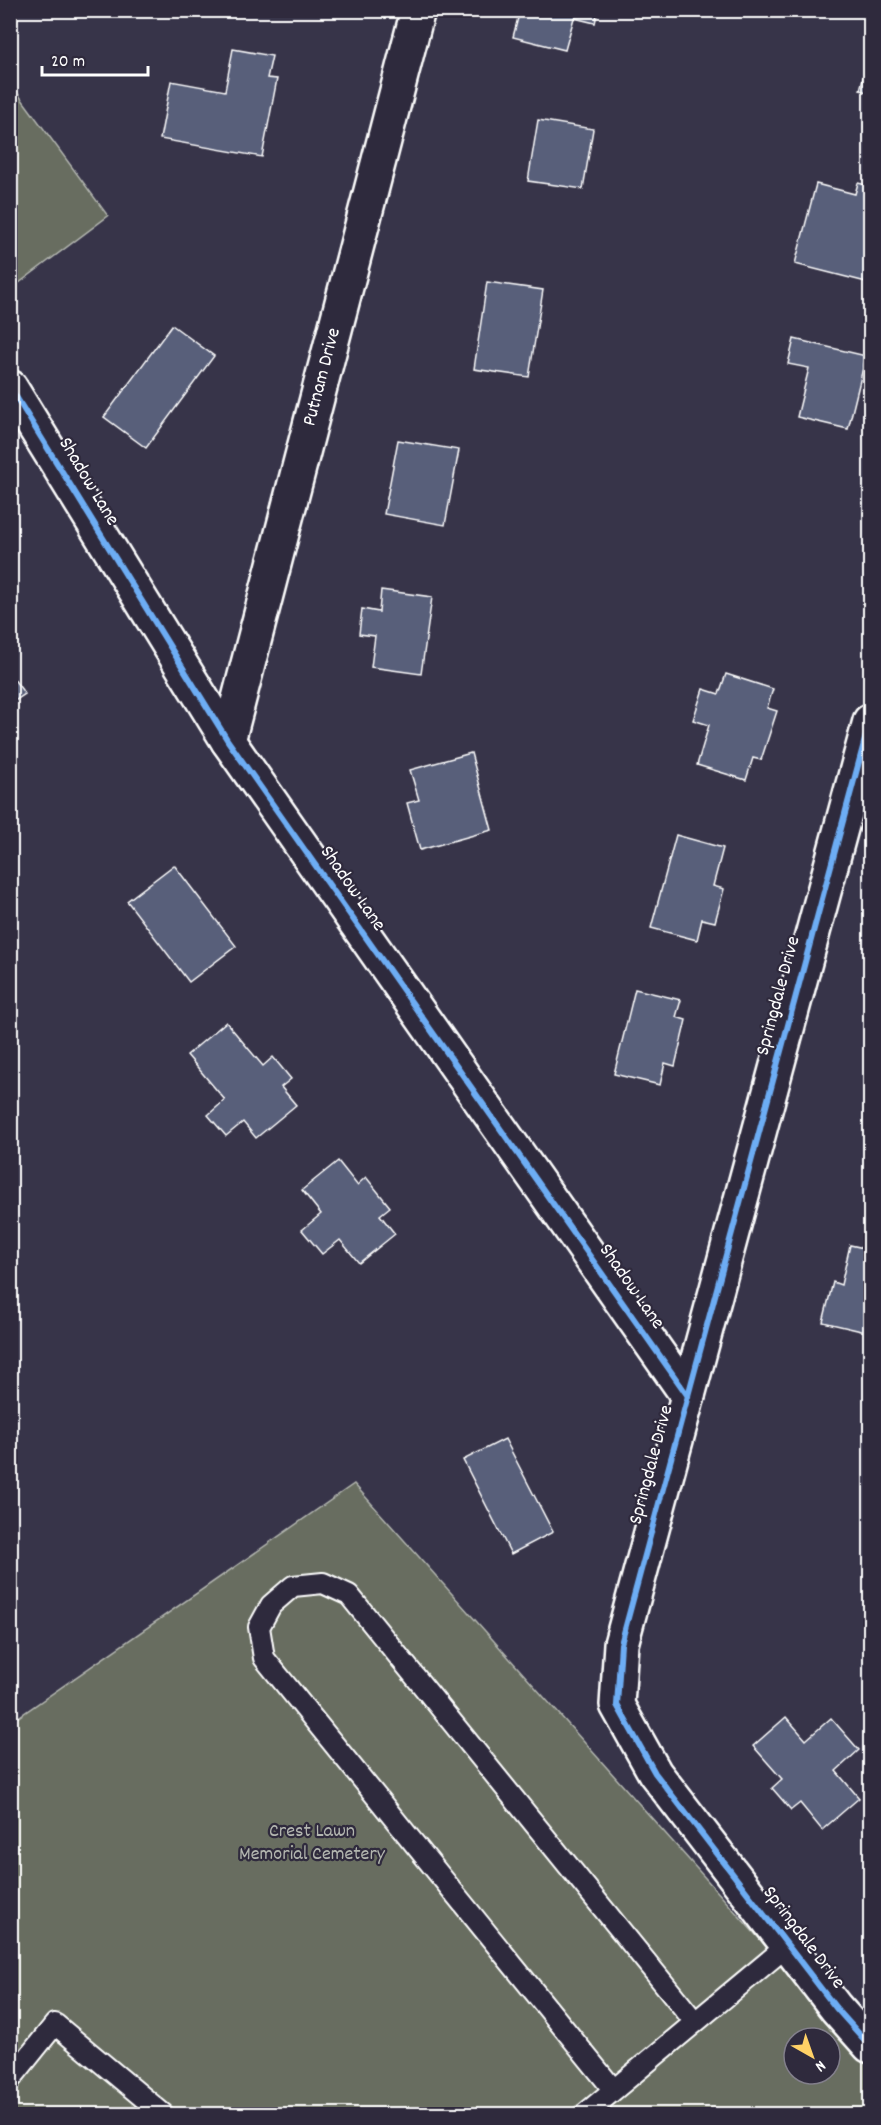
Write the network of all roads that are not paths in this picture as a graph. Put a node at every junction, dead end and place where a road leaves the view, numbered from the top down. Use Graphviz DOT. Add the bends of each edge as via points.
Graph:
graph roads {
  1 [pos="418,10"];
  2 [pos="10,387"];
  3 [pos="870,721"];
  4 [pos="228,741"];
  5 [pos="688,1396"];
  6 [pos="788,1945"];
  7 [pos="695,2022"];
  8 [pos="870,2046"];
  9 [pos="10,2080"];
  10 [pos="613,2089"];
  11 [pos="163,2115"];
  12 [pos="585,2115"];
  1 -- 4 [label="street, Putnam Drive"];
  2 -- 4 [label="street, Shadow Lane"];
  3 -- 5 [label="street, Springdale Drive"];
  4 -- 5 [label="street, Shadow Lane"];
  5 -- 6 [label="street, Springdale Drive" via="621,1644 617,1705 655,1773"];
  6 -- 7 [label="lane"];
  6 -- 8 [label="street, Springdale Drive"];
  7 -- 10 [label="lane"];
  7 -- 10 [label="lane" via="349,1595 323,1583 293,1586 271,1605 259,1628 264,1658"];
  9 -- 11 [label="lane" via="55,2024"];
  10 -- 12 [label="lane"];
}
